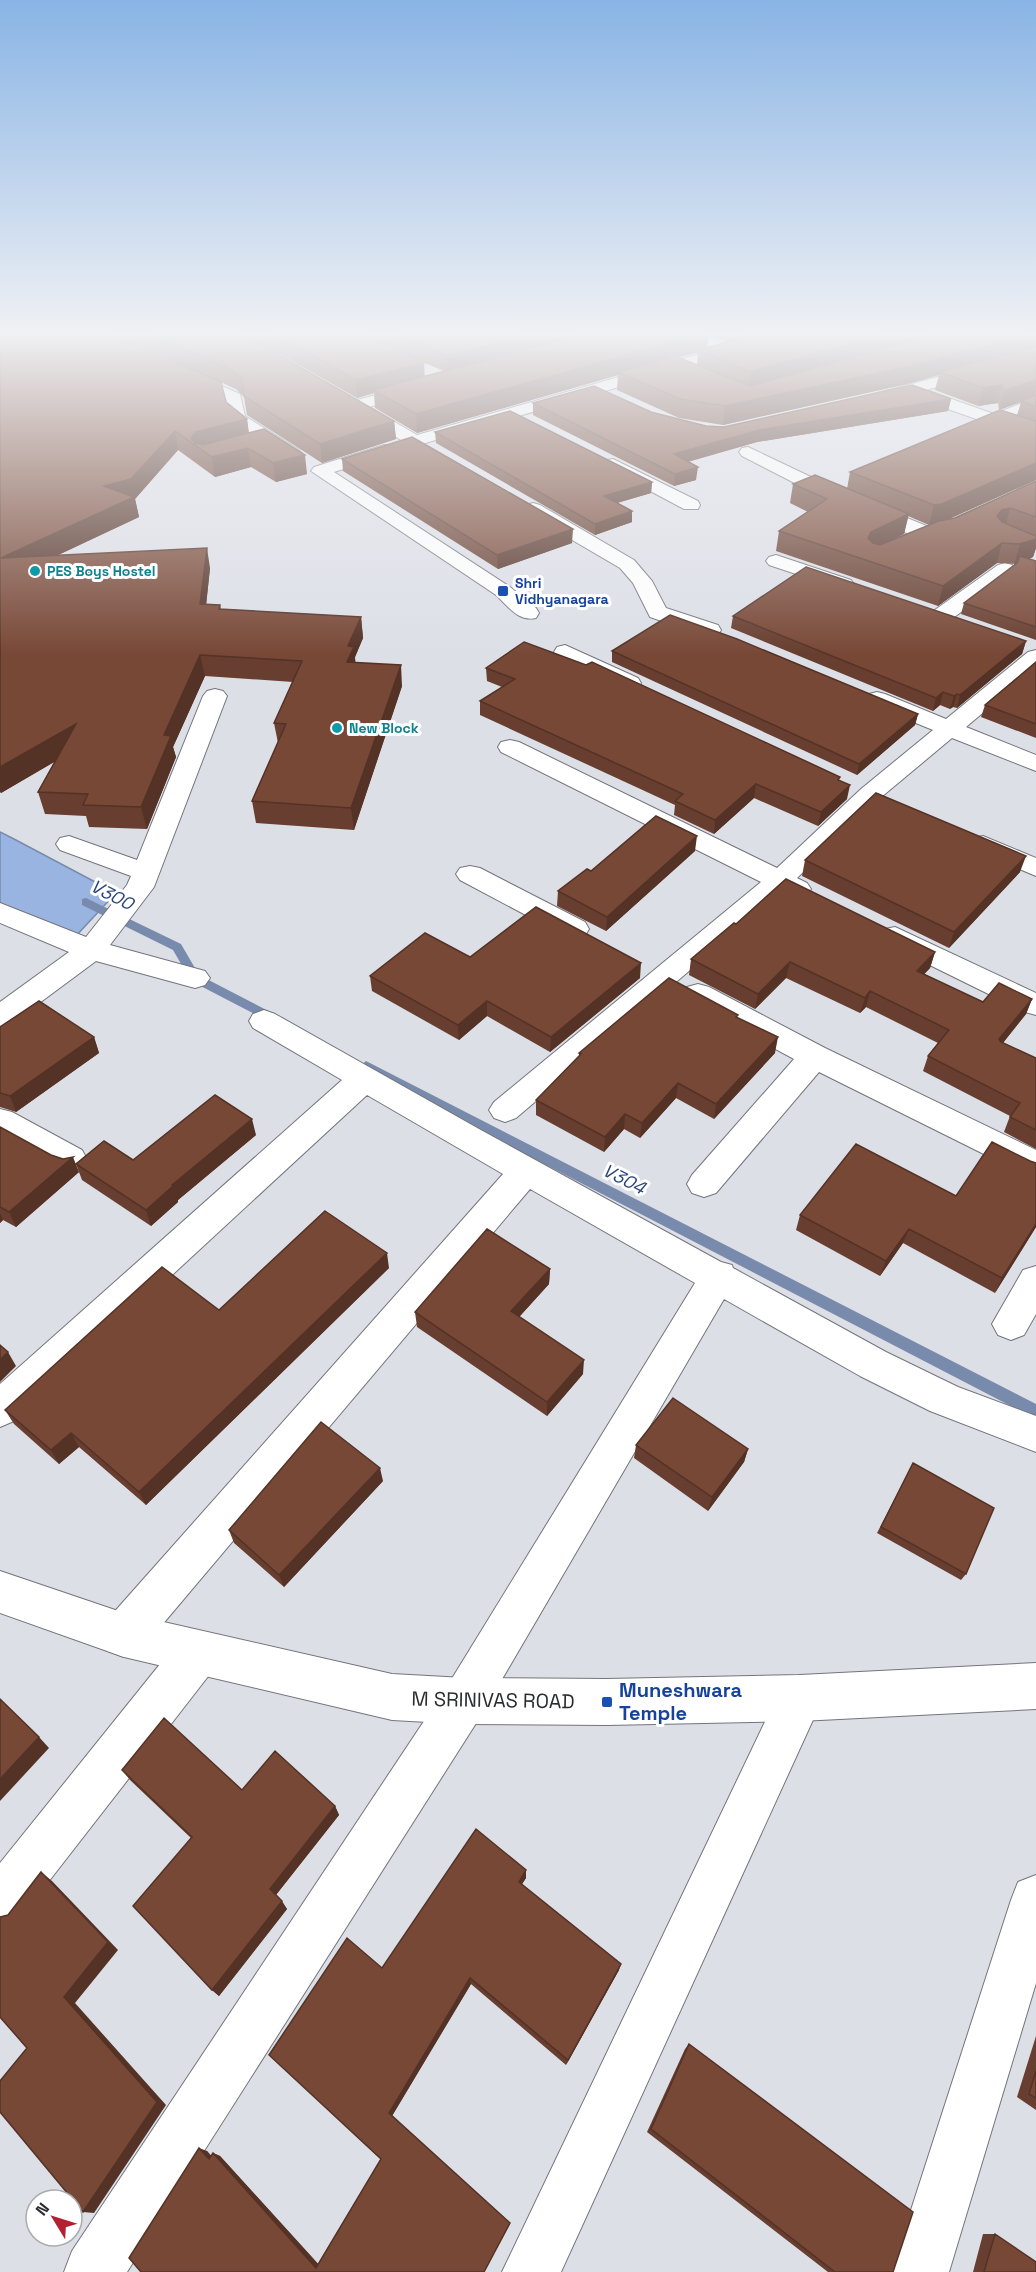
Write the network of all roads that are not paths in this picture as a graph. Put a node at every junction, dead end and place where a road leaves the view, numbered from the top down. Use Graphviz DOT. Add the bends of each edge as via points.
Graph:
graph roads {
  1 [pos="258,442"];
  2 [pos="274,442"];
  3 [pos="412,442"];
  4 [pos="417,442"];
  5 [pos="248,445"];
  6 [pos="435,452"];
  7 [pos="748,452"];
  8 [pos="597,456"];
  9 [pos="320,471"];
  10 [pos="846,482"];
  11 [pos="1036,488"];
  12 [pos="825,491"];
  13 [pos="516,500"];
  14 [pos="691,505"];
  15 [pos="929,533"];
  16 [pos="908,543"];
  17 [pos="776,561"];
  18 [pos="1005,569"];
  19 [pos="864,591"];
  20 [pos="918,609"];
  21 [pos="528,613"];
  22 [pos="940,617"];
  23 [pos="961,624"];
  24 [pos="734,640"];
  25 [pos="1032,651"];
  26 [pos="565,652"];
  27 [pos="649,691"];
  28 [pos="862,693"];
  29 [pos="216,696"];
  30 [pos="948,729"];
  31 [pos="510,747"];
  32 [pos="1036,764"];
  33 [pos="963,836"];
  34 [pos="69,844"];
  35 [pos="1036,868"];
  36 [pos="470,874"];
  37 [pos="143,879"];
  38 [pos="780,880"];
  39 [pos="822,901"];
  40 [pos="0,912"];
  41 [pos="876,927"];
  42 [pos="593,938"];
  43 [pos="92,950"];
  44 [pos="655,971"];
  45 [pos="195,978"];
  46 [pos="1036,1005"];
  47 [pos="0,1017"];
  48 [pos="264,1021"];
  49 [pos="814,1056"];
  50 [pos="364,1078"];
  51 [pos="505,1110"];
  52 [pos="0,1122"];
  53 [pos="70,1159"];
  54 [pos="1036,1165"];
  55 [pos="526,1170"];
  56 [pos="704,1184"];
  57 [pos="719,1276"];
  58 [pos="1036,1281"];
  59 [pos="1011,1324"];
  60 [pos="0,1409"];
  61 [pos="1036,1434"];
  62 [pos="0,1592"];
  63 [pos="124,1635"];
  64 [pos="197,1654"];
  65 [pos="1036,1686"];
  66 [pos="800,1698"];
  67 [pos="464,1701"];
  68 [pos="1036,1899"];
  69 [pos="0,1903"];
  70 [pos="93,2272"];
  71 [pos="531,2272"];
  72 [pos="920,2272"];
  1 -- 5 [label="street"];
  2 -- 9 [label="street"];
  3 -- 9 [label="street"];
  4 -- 6 [label="street"];
  7 -- 12 [label="street"];
  8 -- 14 [label="street"];
  9 -- 21 [label="street" via="503,591"];
  10 -- 12 [label="street"];
  11 -- 15 [label="street" via="942,532"];
  12 -- 15 [label="street"];
  13 -- 24 [label="street" via="627,564 642,581 658,612"];
  15 -- 16 [label="street"];
  17 -- 19 [label="street"];
  18 -- 22 [label="street"];
  20 -- 22 [label="street"];
  22 -- 23 [label="street"];
  25 -- 30 [label="street"];
  26 -- 27 [label="street"];
  28 -- 30 [label="street"];
  29 -- 37 [label="street"];
  30 -- 32 [label="street"];
  30 -- 38 [label="street" via="870,794"];
  31 -- 38 [label="street"];
  33 -- 35 [label="street"];
  34 -- 37 [label="street"];
  36 -- 42 [label="street"];
  37 -- 43 [label="street"];
  38 -- 39 [label="street"];
  38 -- 44 [label="street"];
  40 -- 43 [label="street"];
  41 -- 46 [label="street"];
  43 -- 45 [label="street"];
  43 -- 47 [label="street"];
  44 -- 49 [label="street"];
  44 -- 51 [label="street"];
  48 -- 50 [label="street"];
  49 -- 54 [label="street"];
  49 -- 56 [label="street"];
  50 -- 55 [label="street"];
  50 -- 60 [label="street"];
  52 -- 53 [label="street"];
  55 -- 57 [label="street"];
  55 -- 63 [label="street"];
  57 -- 61 [label="street" via="873,1364 944,1399"];
  57 -- 67 [label="street"];
  58 -- 59 [label="street"];
  62 -- 63 [label="street, M SRINIVAS ROAD"];
  63 -- 64 [label="street, M SRINIVAS ROAD"];
  64 -- 67 [label="street, M SRINIVAS ROAD" via="392,1697"];
  64 -- 69 [label="street"];
  65 -- 66 [label="street, M SRINIVAS ROAD"];
  66 -- 67 [label="street, M SRINIVAS ROAD"];
  66 -- 71 [label="street"];
  67 -- 70 [label="street"];
  68 -- 72 [label="street"];
}
